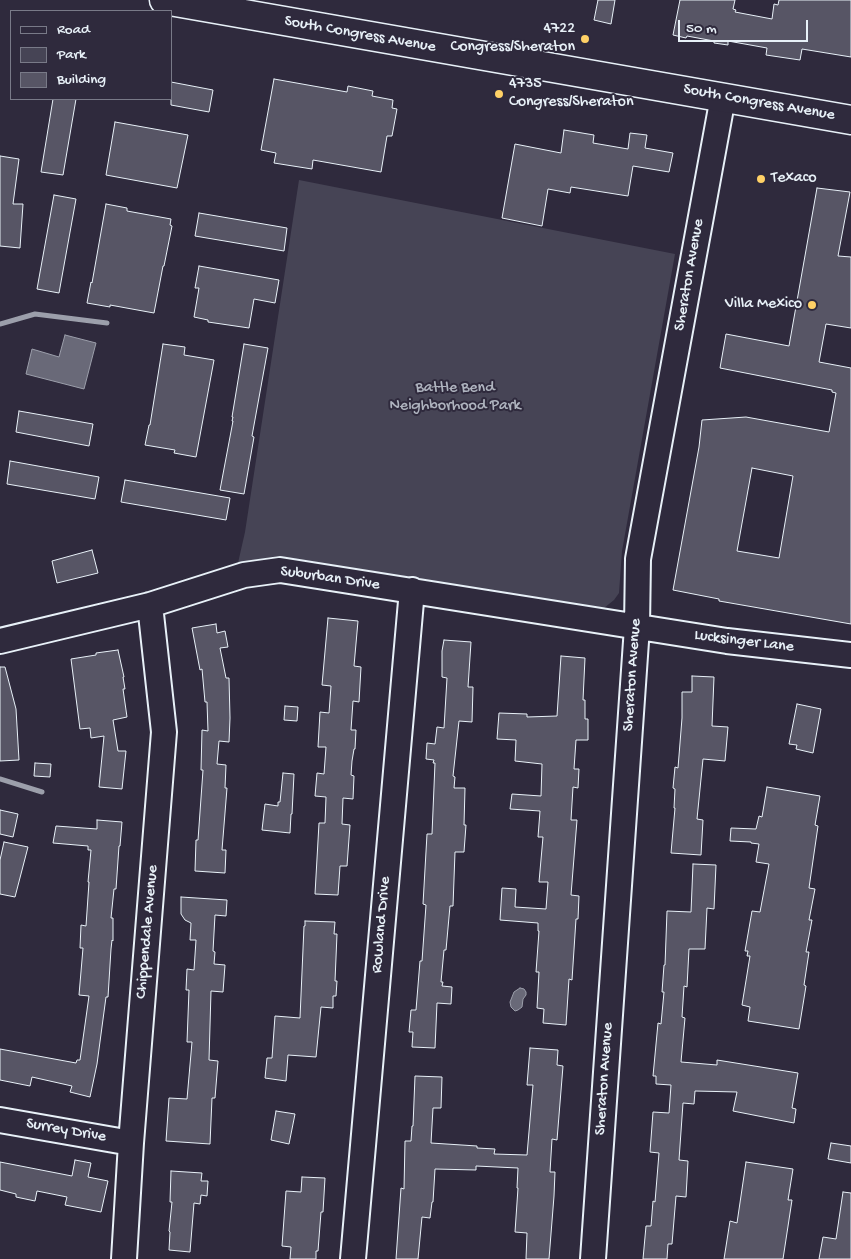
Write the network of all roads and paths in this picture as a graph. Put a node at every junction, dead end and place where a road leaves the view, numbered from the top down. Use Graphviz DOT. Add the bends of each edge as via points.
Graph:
graph roads {
  1 [pos="164,0"];
  2 [pos="723,97"];
  3 [pos="851,120"];
  4 [pos="412,590"];
  5 [pos="150,605"];
  6 [pos="637,627"];
  7 [pos="0,641"];
  8 [pos="851,655"];
  9 [pos="0,1120"];
  10 [pos="131,1143"];
  11 [pos="124,1259"];
  12 [pos="353,1259"];
  13 [pos="593,1259"];
  1 -- 2 [label="main road, South Congress Avenue"];
  2 -- 3 [label="main road, South Congress Avenue"];
  2 -- 6 [label="street, Sheraton Avenue" via="638,559"];
  4 -- 5 [label="street, Suburban Drive" via="280,570 244,575"];
  4 -- 6 [label="street, Suburban Drive"];
  4 -- 12 [label="street, Rowland Drive"];
  5 -- 7 [label="street, Suburban Drive"];
  5 -- 10 [label="street, Chippendale Avenue" via="164,732"];
  6 -- 8 [label="street, Lucksinger Lane"];
  6 -- 13 [label="street, Sheraton Avenue"];
  9 -- 10 [label="street, Surrey Drive"];
  10 -- 11 [label="street, Chippendale Avenue"];
}
